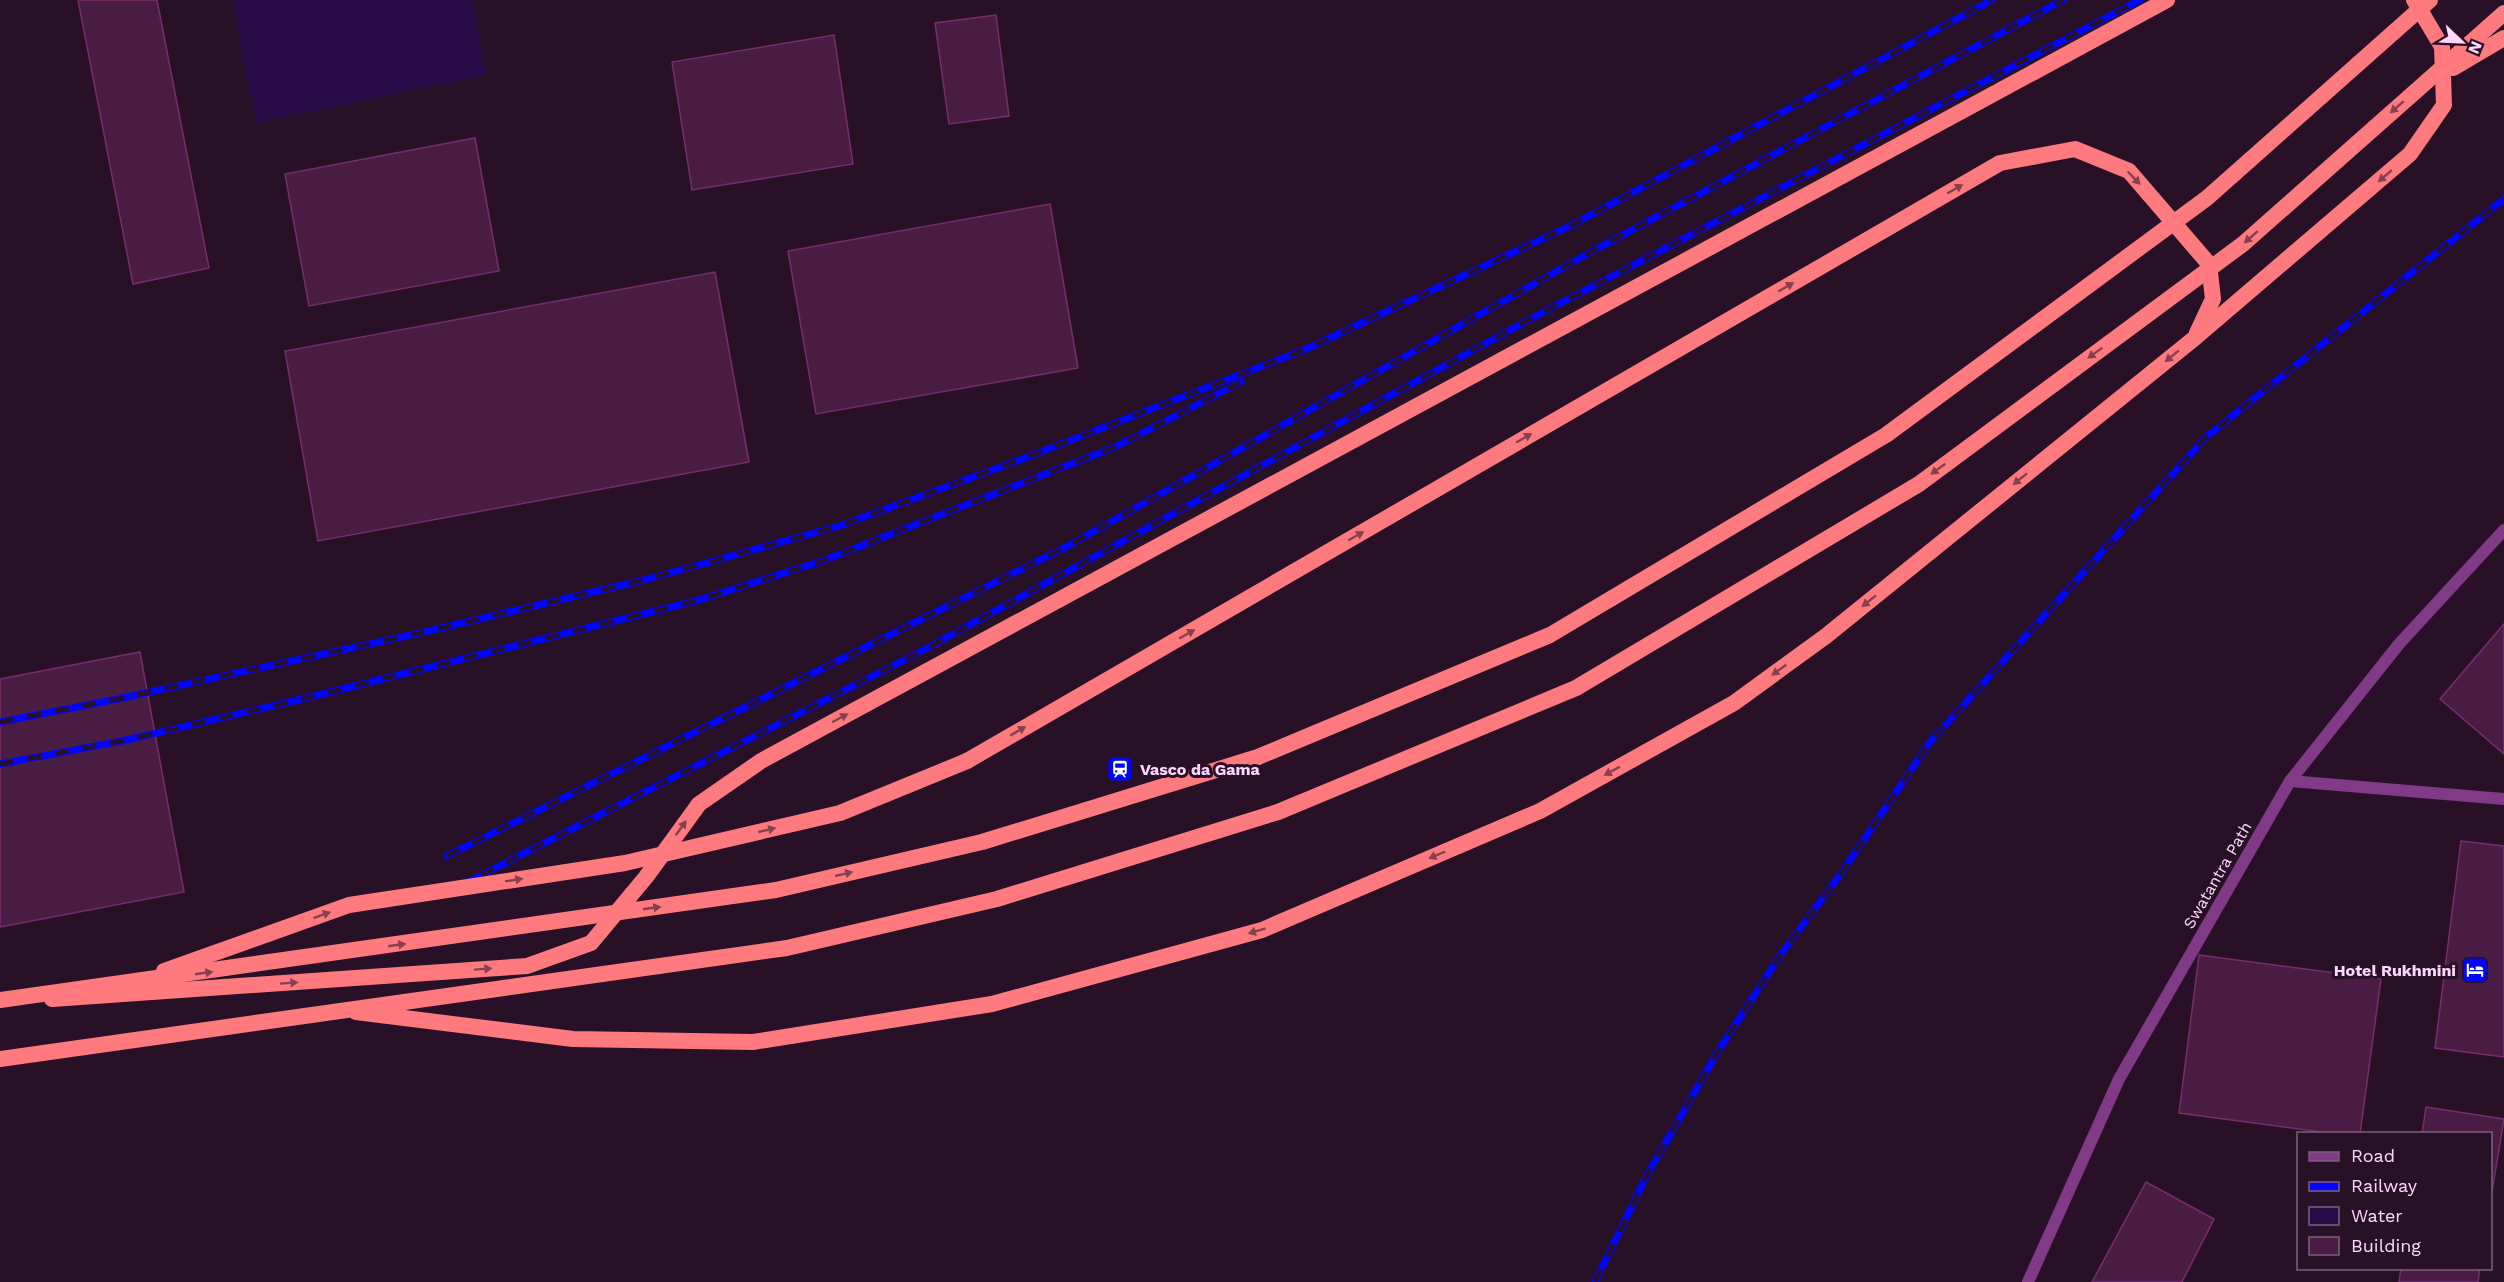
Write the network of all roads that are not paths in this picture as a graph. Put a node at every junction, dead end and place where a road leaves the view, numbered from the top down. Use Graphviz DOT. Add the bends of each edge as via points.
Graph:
graph roads {
  1 [pos="2167,0"];
  2 [pos="2414,0"];
  3 [pos="2430,0"];
  4 [pos="2504,13"];
  5 [pos="2504,38"];
  6 [pos="2423,84"];
  7 [pos="2196,337"];
  8 [pos="2504,530"];
  9 [pos="2290,781"];
  10 [pos="2504,800"];
  11 [pos="129,984"];
  12 [pos="0,1002"];
  13 [pos="349,1011"];
  14 [pos="0,1059"];
  15 [pos="2028,1282"];
  12 -- 1 [label="highway, one-way" via="527,966 591,943 699,804 760,761"];
  2 -- 7 [label="highway, one-way" via="2442,46 2444,105 2410,154"];
  11 -- 3 [label="highway, one-way, bridge" via="776,890 982,843 1258,757 1550,635 1886,435 2207,198"];
  4 -- 6 [label="highway, bridge"];
  5 -- 6 [label="highway, bridge"];
  6 -- 13 [label="highway, one-way, bridge" via="2243,244 1919,484 1576,688 1278,812 997,899 787,948"];
  11 -- 7 [label="highway, one-way, bridge" via="350,905 625,863 840,813 967,761 2000,163 2075,149 2129,171 2209,264 2213,299"];
  7 -- 13 [label="highway, one-way" via="1826,636 1734,703 1540,811 1262,930 992,1004 753,1042 573,1039"];
  8 -- 9 [label="street, Swatantra Path" via="2399,645"];
  9 -- 10 [label="street"];
  9 -- 15 [label="street, Swatantra Path" via="2119,1079"];
  11 -- 12 [label="highway, bridge"];
  13 -- 14 [label="highway, bridge"];
}
